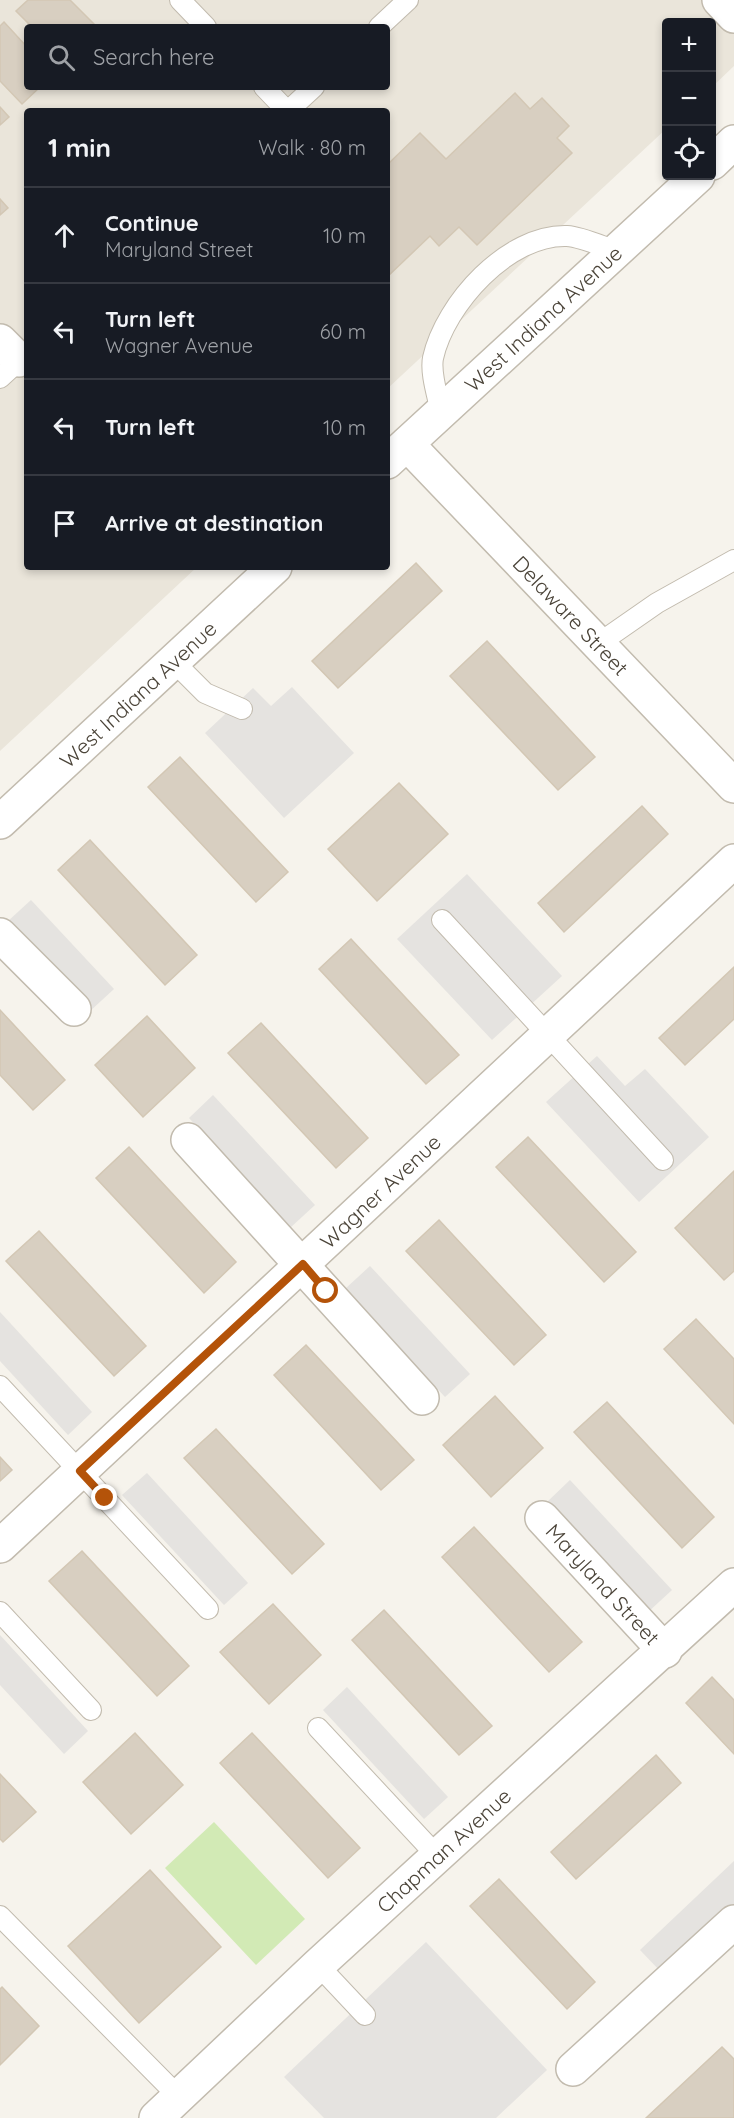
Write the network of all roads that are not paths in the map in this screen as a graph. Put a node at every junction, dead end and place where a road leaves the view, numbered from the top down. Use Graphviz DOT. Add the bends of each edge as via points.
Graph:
graph roads {
  1 [pos="180,0"];
  2 [pos="408,0"];
  3 [pos="719,0"];
  4 [pos="734,16"];
  5 [pos="203,24"];
  6 [pos="382,24"];
  7 [pos="267,90"];
  8 [pos="311,90"];
  9 [pos="284,108"];
  10 [pos="290,108"];
  11 [pos="734,142"];
  12 [pos="716,158"];
  13 [pos="694,180"];
  14 [pos="616,251"];
  15 [pos="441,412"];
  16 [pos="397,453"];
  17 [pos="734,560"];
  18 [pos="262,571"];
  19 [pos="598,644"];
  20 [pos="174,661"];
  21 [pos="242,709"];
  22 [pos="734,786"];
  23 [pos="0,822"];
  24 [pos="734,861"];
  25 [pos="442,920"];
  26 [pos="0,934"];
  27 [pos="74,1009"];
  28 [pos="549,1034"];
  29 [pos="188,1140"];
  30 [pos="663,1160"];
  31 [pos="303,1264"];
  32 [pos="0,1386"];
  33 [pos="422,1398"];
  34 [pos="80,1471"];
  35 [pos="542,1518"];
  36 [pos="0,1546"];
  37 [pos="734,1585"];
  38 [pos="208,1609"];
  39 [pos="0,1612"];
  40 [pos="665,1651"];
  41 [pos="91,1710"];
  42 [pos="318,1728"];
  43 [pos="438,1857"];
  44 [pos="0,1916"];
  45 [pos="734,1922"];
  46 [pos="318,1965"];
  47 [pos="365,2015"];
  48 [pos="573,2069"];
  49 [pos="167,2107"];
  1 -- 5 [label="lane"];
  2 -- 6 [label="lane"];
  3 -- 4 [label="street"];
  7 -- 9 [label="lane"];
  8 -- 10 [label="lane"];
  11 -- 12 [label="street"];
  13 -- 14 [label="street, West Indiana Avenue"];
  14 -- 15 [label="street, West Indiana Avenue"];
  14 -- 15 [label="lane" via="568,236 536,241 505,258 465,293 443,324 432,361"];
  15 -- 16 [label="street, West Indiana Avenue"];
  16 -- 19 [label="street, Delaware Street"];
  17 -- 19 [label="lane" via="657,603"];
  18 -- 20 [label="street, West Indiana Avenue"];
  19 -- 22 [label="street, Delaware Street"];
  20 -- 21 [label="lane" via="205,693"];
  20 -- 23 [label="street, West Indiana Avenue"];
  24 -- 28 [label="street, Wagner Avenue"];
  25 -- 28 [label="lane"];
  26 -- 27 [label="street"];
  28 -- 30 [label="lane"];
  28 -- 31 [label="street, Wagner Avenue"];
  29 -- 31 [label="street"];
  31 -- 33 [label="street"];
  31 -- 34 [label="street, Wagner Avenue"];
  32 -- 34 [label="lane"];
  34 -- 36 [label="street, Wagner Avenue"];
  34 -- 38 [label="lane"];
  35 -- 40 [label="street, Maryland Street"];
  37 -- 40 [label="street, Chapman Avenue"];
  39 -- 41 [label="lane"];
  40 -- 43 [label="street, Chapman Avenue"];
  42 -- 43 [label="lane"];
  43 -- 46 [label="street, Chapman Avenue"];
  44 -- 49 [label="lane"];
  45 -- 48 [label="street"];
  46 -- 47 [label="lane"];
  46 -- 49 [label="street, Chapman Avenue"];
}
